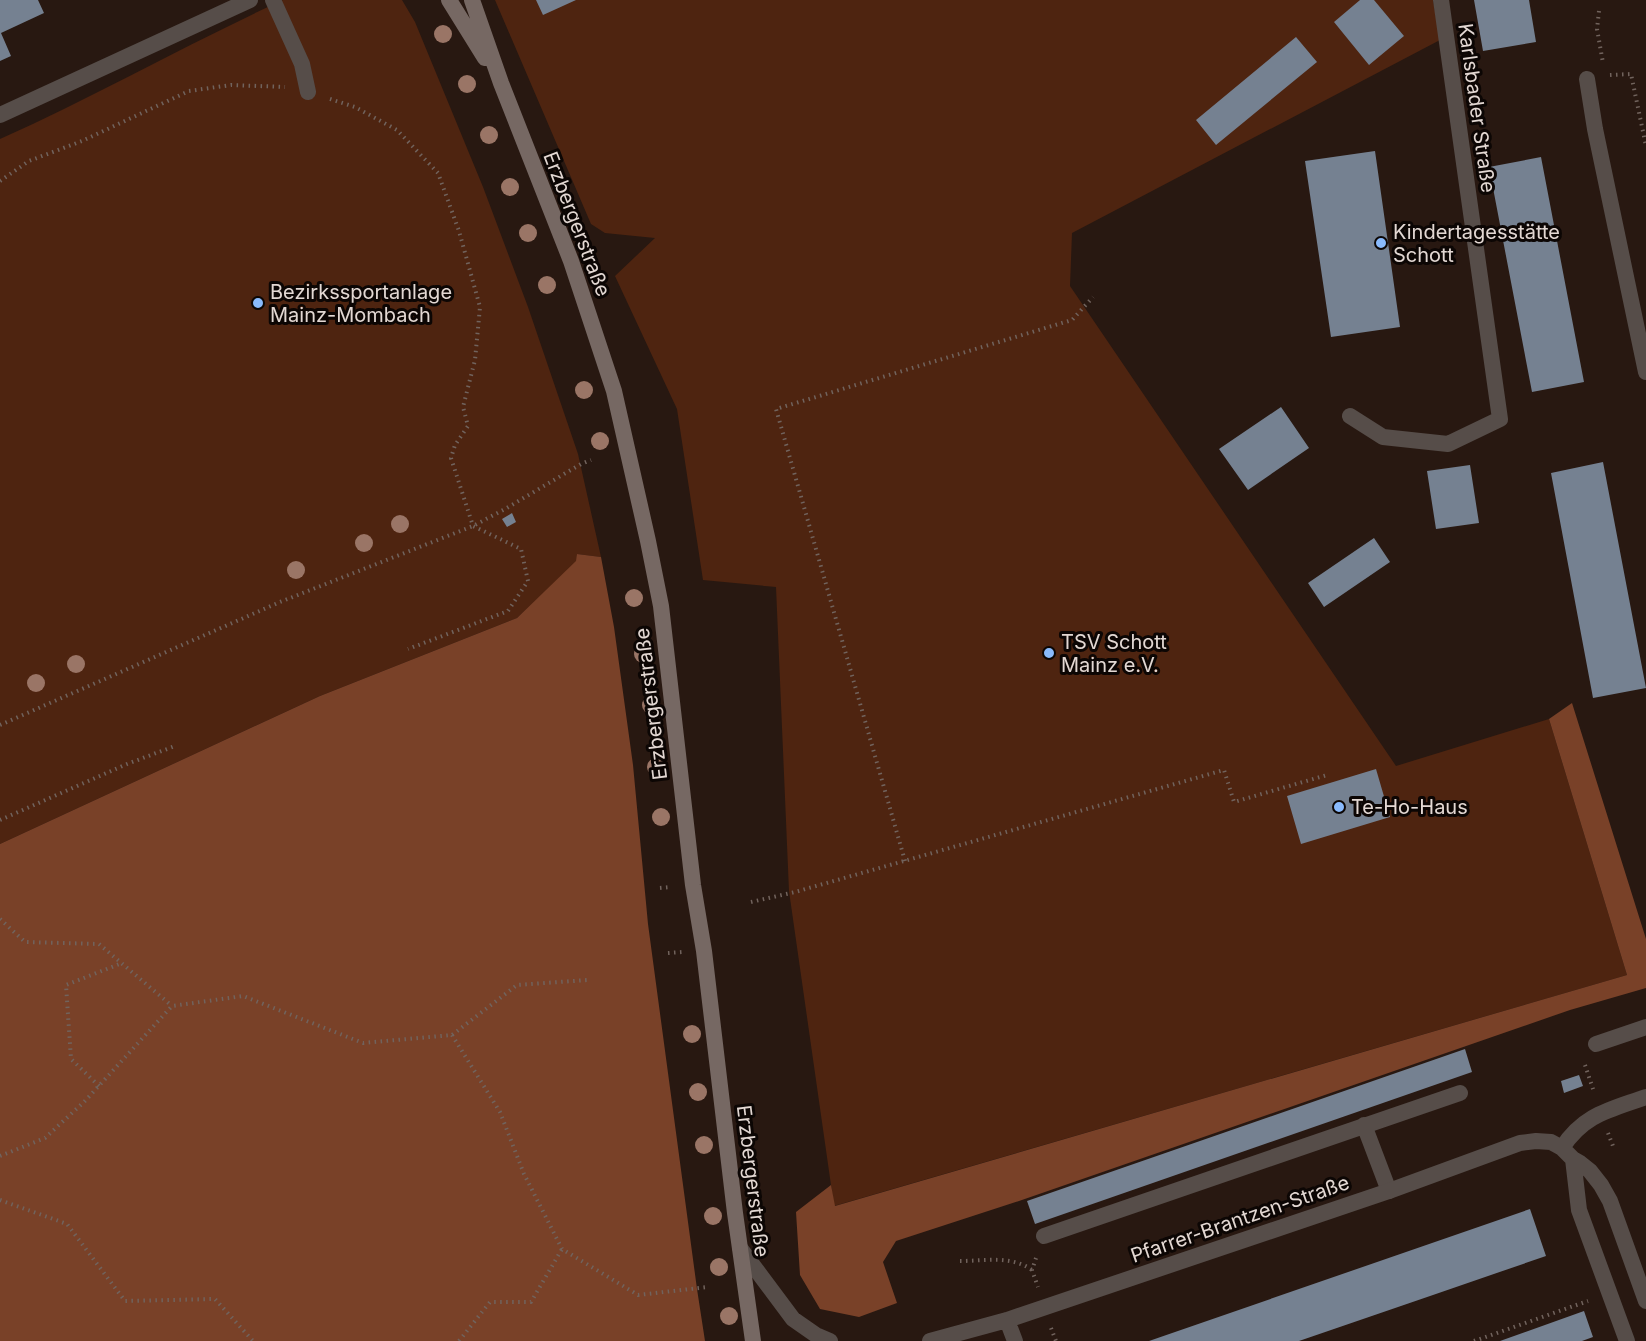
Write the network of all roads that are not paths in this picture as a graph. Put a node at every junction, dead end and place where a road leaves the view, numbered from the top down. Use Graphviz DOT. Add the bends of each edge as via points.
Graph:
graph roads {
  1 [pos="250,0"];
  2 [pos="273,0"];
  3 [pos="449,0"];
  4 [pos="472,0"];
  5 [pos="1441,0"];
  6 [pos="1587,79"];
  7 [pos="501,83"];
  8 [pos="308,92"];
  9 [pos="0,115"];
  10 [pos="1646,372"];
  11 [pos="1350,416"];
  12 [pos="1646,1027"];
  13 [pos="1596,1044"];
  14 [pos="1460,1093"];
  15 [pos="1646,1097"];
  16 [pos="1364,1125"];
  17 [pos="1567,1154"];
  18 [pos="1389,1191"];
  19 [pos="1044,1236"];
  20 [pos="740,1248"];
  21 [pos="1646,1301"];
  22 [pos="1007,1320"];
  23 [pos="753,1341"];
  24 [pos="830,1341"];
  25 [pos="930,1341"];
  26 [pos="1015,1341"];
  27 [pos="1627,1341"];
  1 -- 9 [label="street"];
  2 -- 8 [label="street" via="302,64"];
  3 -- 7 [label="main road, Erzbergerstraße"];
  4 -- 7 [label="main road, Erzbergerstraße"];
  5 -- 11 [label="street, Karlsbader Straße" via="1500,418 1448,444 1383,437"];
  6 -- 10 [label="street"];
  7 -- 20 [label="main road, Erzbergerstraße" via="572,261 614,391 650,552 661,606"];
  12 -- 13 [label="street"];
  14 -- 16 [label="street"];
  15 -- 17 [label="street" via="1589,1119 1578,1128"];
  16 -- 18 [label="street"];
  16 -- 19 [label="street"];
  17 -- 18 [label="street, Pfarrer-Brantzen-Straße" via="1551,1142 1520,1143"];
  17 -- 21 [label="street, Pfarrer-Brantzen-Straße" via="1601,1185"];
  17 -- 27 [label="street" via="1579,1210"];
  18 -- 22 [label="street, Pfarrer-Brantzen-Straße"];
  20 -- 23 [label="main road, Erzbergerstraße"];
  20 -- 24 [label="street" via="793,1319"];
  22 -- 25 [label="street, Pfarrer-Brantzen-Straße"];
  22 -- 26 [label="street"];
}
